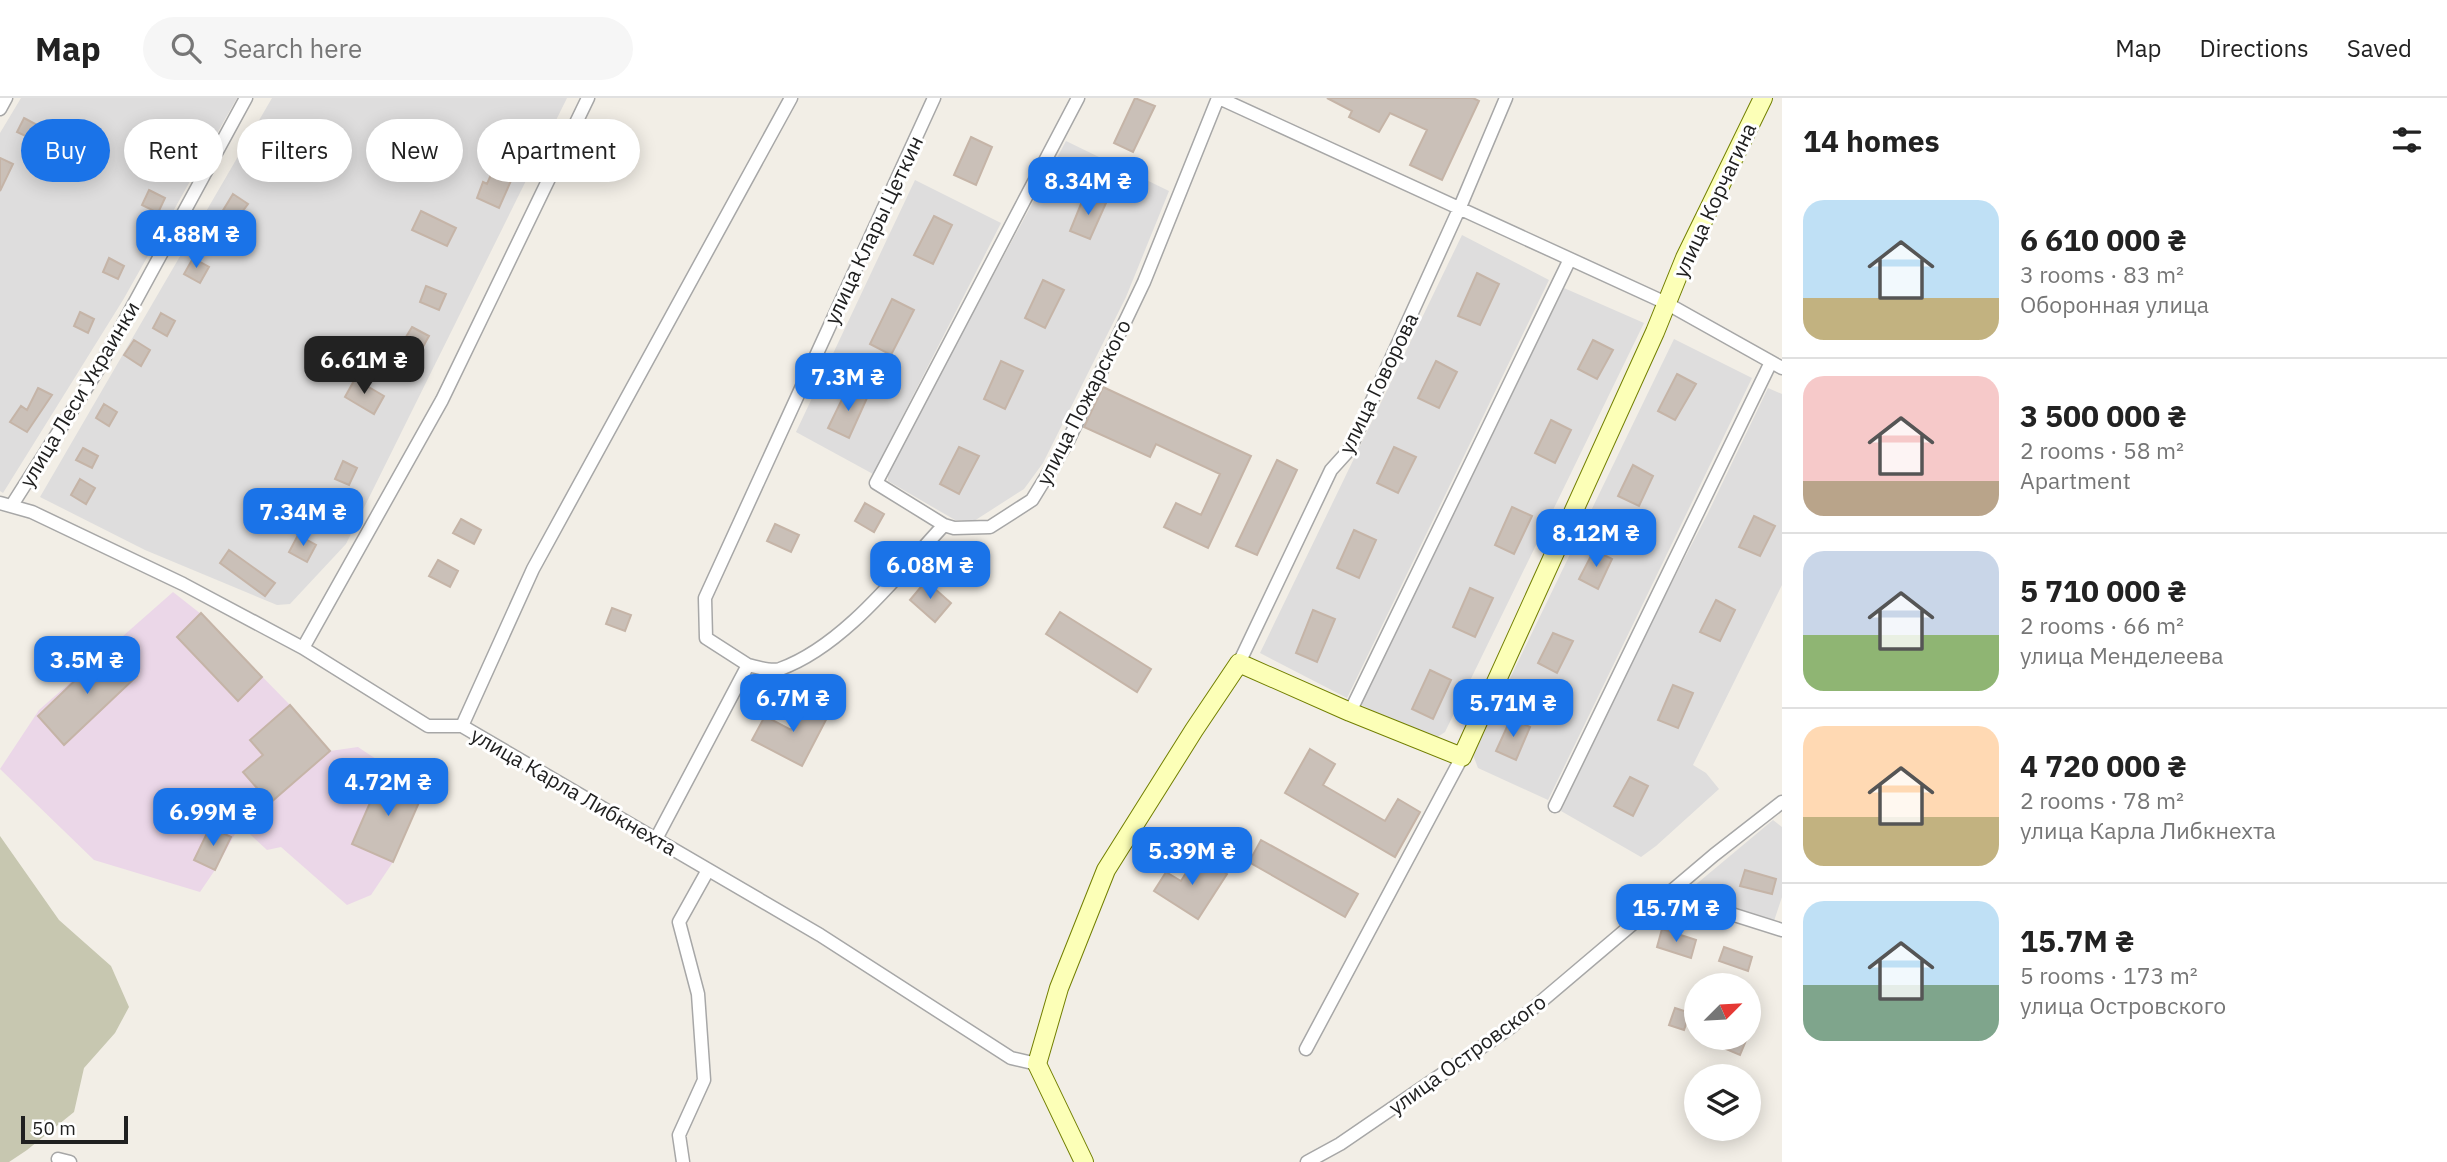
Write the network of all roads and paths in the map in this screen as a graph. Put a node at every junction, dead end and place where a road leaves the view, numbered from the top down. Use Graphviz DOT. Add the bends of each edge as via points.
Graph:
graph roads {
  1 [pos="6,98"];
  2 [pos="246,98"];
  3 [pos="588,98"];
  4 [pos="791,98"];
  5 [pos="934,98"];
  6 [pos="1079,98"];
  7 [pos="1218,98"];
  8 [pos="1506,98"];
  9 [pos="1763,98"];
  10 [pos="0,108"];
  11 [pos="1460,207"];
  12 [pos="1570,259"];
  13 [pos="1666,303"];
  14 [pos="1777,365"];
  15 [pos="6,504"];
  16 [pos="944,525"];
  17 [pos="303,648"];
  18 [pos="1239,663"];
  19 [pos="748,665"];
  20 [pos="1350,712"];
  21 [pos="462,726"];
  22 [pos="1461,757"];
  23 [pos="1782,802"];
  24 [pos="1555,806"];
  25 [pos="656,839"];
  26 [pos="708,870"];
  27 [pos="1668,894"];
  28 [pos="1782,930"];
  29 [pos="1306,1049"];
  30 [pos="1037,1064"];
  31 [pos="683,1162"];
  32 [pos="1084,1162"];
  33 [pos="1307,1162"];
  1 -- 10 [label="street"];
  2 -- 15 [label="street, улица Леси Украинки" via="99,368"];
  3 -- 17 [label="street" via="443,400"];
  4 -- 21 [label="street" via="533,569"];
  5 -- 19 [label="street, улица Клары Цеткин" via="705,598 706,638"];
  6 -- 16 [label="street" via="876,483"];
  7 -- 11 [label="street"];
  7 -- 16 [label="street, улица Пожарского" via="1144,282 1067,443 1032,500 990,527"];
  8 -- 11 [label="street, улица Говорова"];
  9 -- 13 [label="street, улица Корчагина"];
  11 -- 12 [label="street"];
  11 -- 18 [label="street, улица Говорова" via="1350,450 1331,470"];
  12 -- 13 [label="street"];
  12 -- 20 [label="street"];
  13 -- 14 [label="street"];
  13 -- 22 [label="street, улица Корчагина"];
  14 -- 24 [label="street"];
  15 -- 17 [label="street, улица Карла Либкнехта" via="183,584"];
  16 -- 19 [label="street" via="859,616 823,646 777,670"];
  17 -- 21 [label="street, улица Карла Либкнехта" via="428,726"];
  18 -- 20 [label="street"];
  18 -- 30 [label="street, улица Говорова" via="1106,870 1059,988"];
  19 -- 25 [label="street"];
  20 -- 22 [label="street"];
  21 -- 25 [label="street, улица Карла Либкнехта"];
  22 -- 29 [label="street"];
  23 -- 27 [label="street, улица Островского"];
  25 -- 26 [label="street, улица Карла Либкнехта"];
  26 -- 30 [label="street, улица Карла Либкнехта" via="820,935 1011,1058"];
  26 -- 31 [label="street" via="679,922 698,995 704,1080 679,1135"];
  27 -- 28 [label="street"];
  27 -- 33 [label="street, улица Островского" via="1511,1027"];
  30 -- 32 [label="street"];
}
